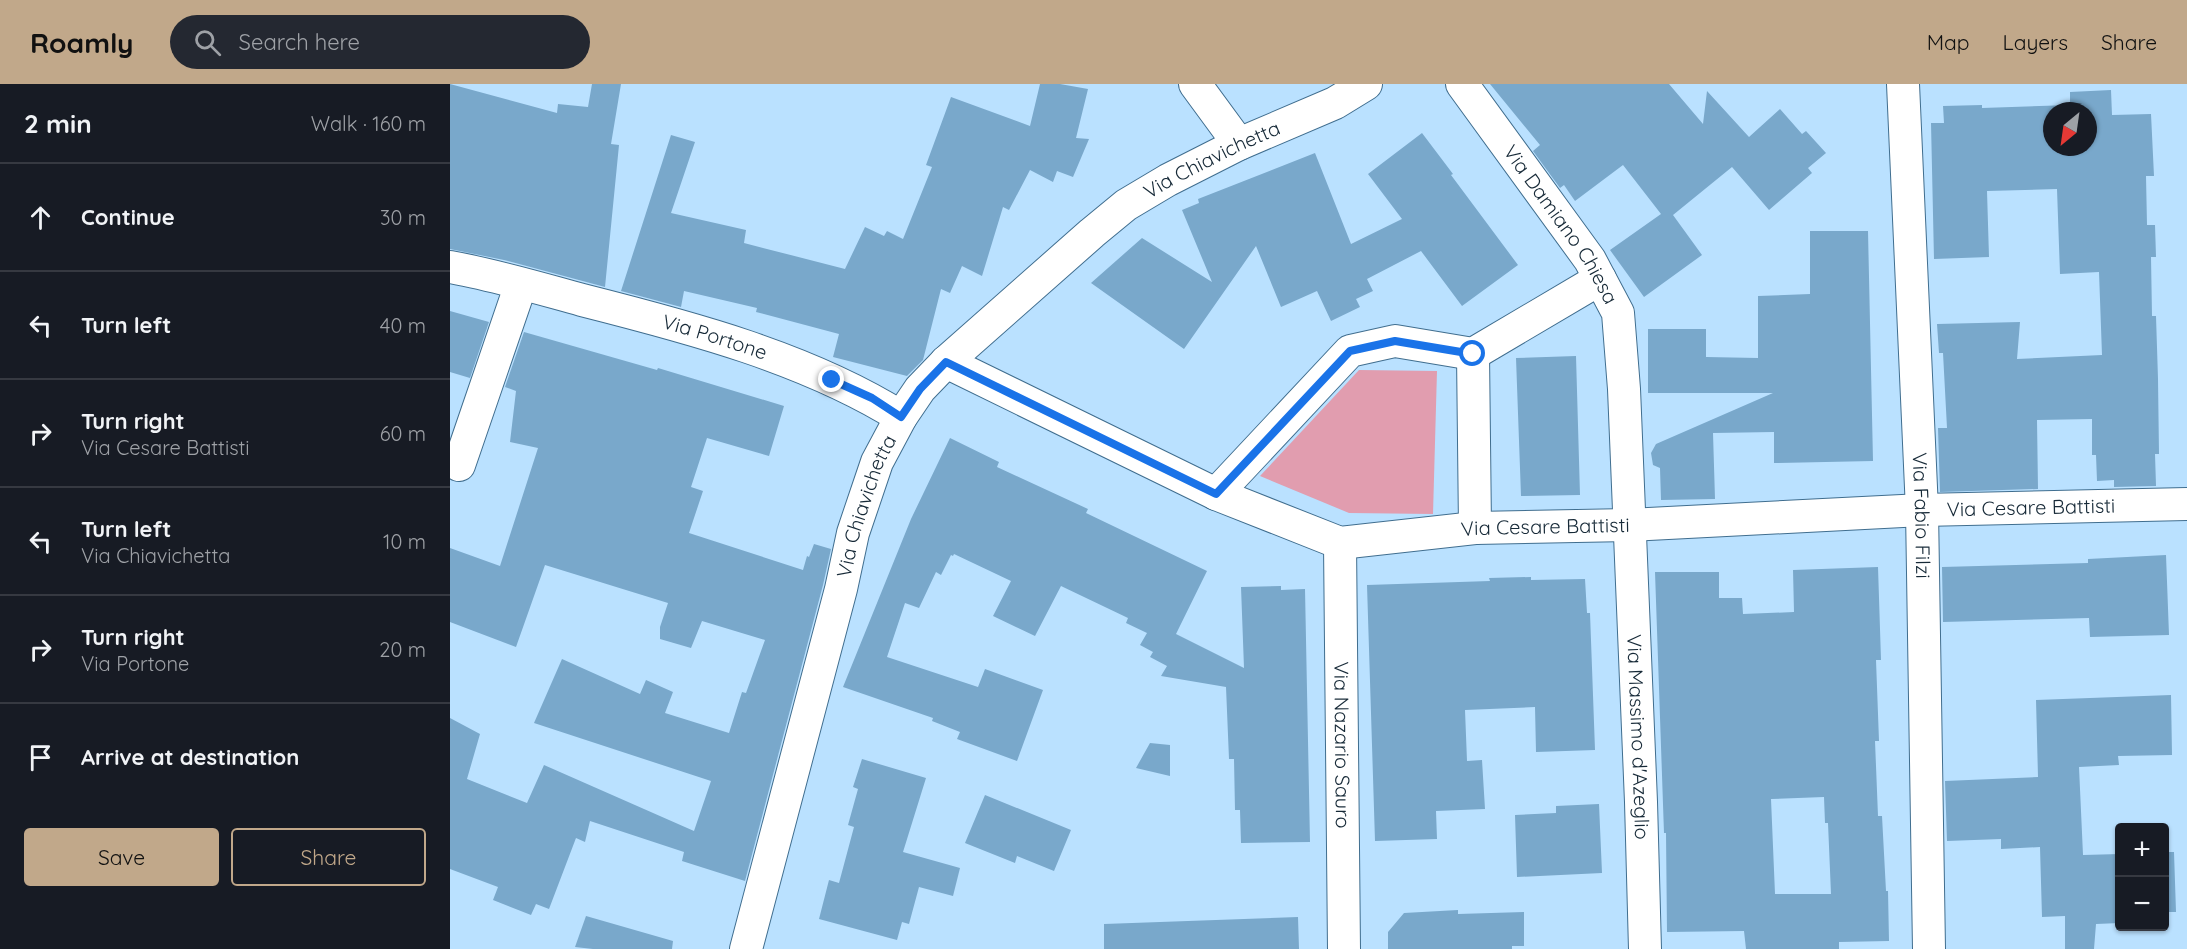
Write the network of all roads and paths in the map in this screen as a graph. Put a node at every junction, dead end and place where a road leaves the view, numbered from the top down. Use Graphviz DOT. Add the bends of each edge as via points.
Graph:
graph roads {
  1 [pos="1195,84"];
  2 [pos="1366,84"];
  3 [pos="1462,84"];
  4 [pos="1903,84"];
  5 [pos="1239,144"];
  6 [pos="450,267"];
  7 [pos="1600,279"];
  8 [pos="521,284"];
  9 [pos="1473,354"];
  10 [pos="946,362"];
  11 [pos="901,417"];
  12 [pos="459,465"];
  13 [pos="1216,494"];
  14 [pos="2187,504"];
  15 [pos="1922,510"];
  16 [pos="1629,525"];
  17 [pos="1475,528"];
  18 [pos="1340,543"];
  19 [pos="746,949"];
  20 [pos="1344,949"];
  21 [pos="1645,949"];
  22 [pos="1929,949"];
  1 -- 5 [label="street"];
  2 -- 5 [label="street, Via Chiavichetta" via="1335,103"];
  3 -- 7 [label="street, Via Damiano Chiesa"];
  4 -- 15 [label="street, Via Fabio Filzi"];
  5 -- 10 [label="street, Via Chiavichetta" via="1126,205"];
  6 -- 8 [label="street, Via Portone"];
  7 -- 9 [label="street"];
  7 -- 16 [label="street, Via Damiano Chiesa" via="1618,313"];
  8 -- 11 [label="street, Via Portone" via="658,319 792,363 872,398"];
  8 -- 12 [label="street"];
  9 -- 13 [label="street" via="1395,341 1350,351"];
  9 -- 17 [label="street"];
  10 -- 11 [label="street, Via Chiavichetta" via="920,389"];
  10 -- 13 [label="street, Via Cesare Battisti"];
  11 -- 19 [label="street, Via Chiavichetta" via="877,462 854,533"];
  13 -- 18 [label="street, Via Cesare Battisti"];
  14 -- 15 [label="street, Via Cesare Battisti"];
  15 -- 16 [label="street, Via Cesare Battisti"];
  15 -- 22 [label="street, Via Fabio Filzi"];
  16 -- 17 [label="street, Via Cesare Battisti"];
  16 -- 21 [label="street, Via Massimo d'Azeglio"];
  17 -- 18 [label="street, Via Cesare Battisti"];
  18 -- 20 [label="street, Via Nazario Sauro"];
}
